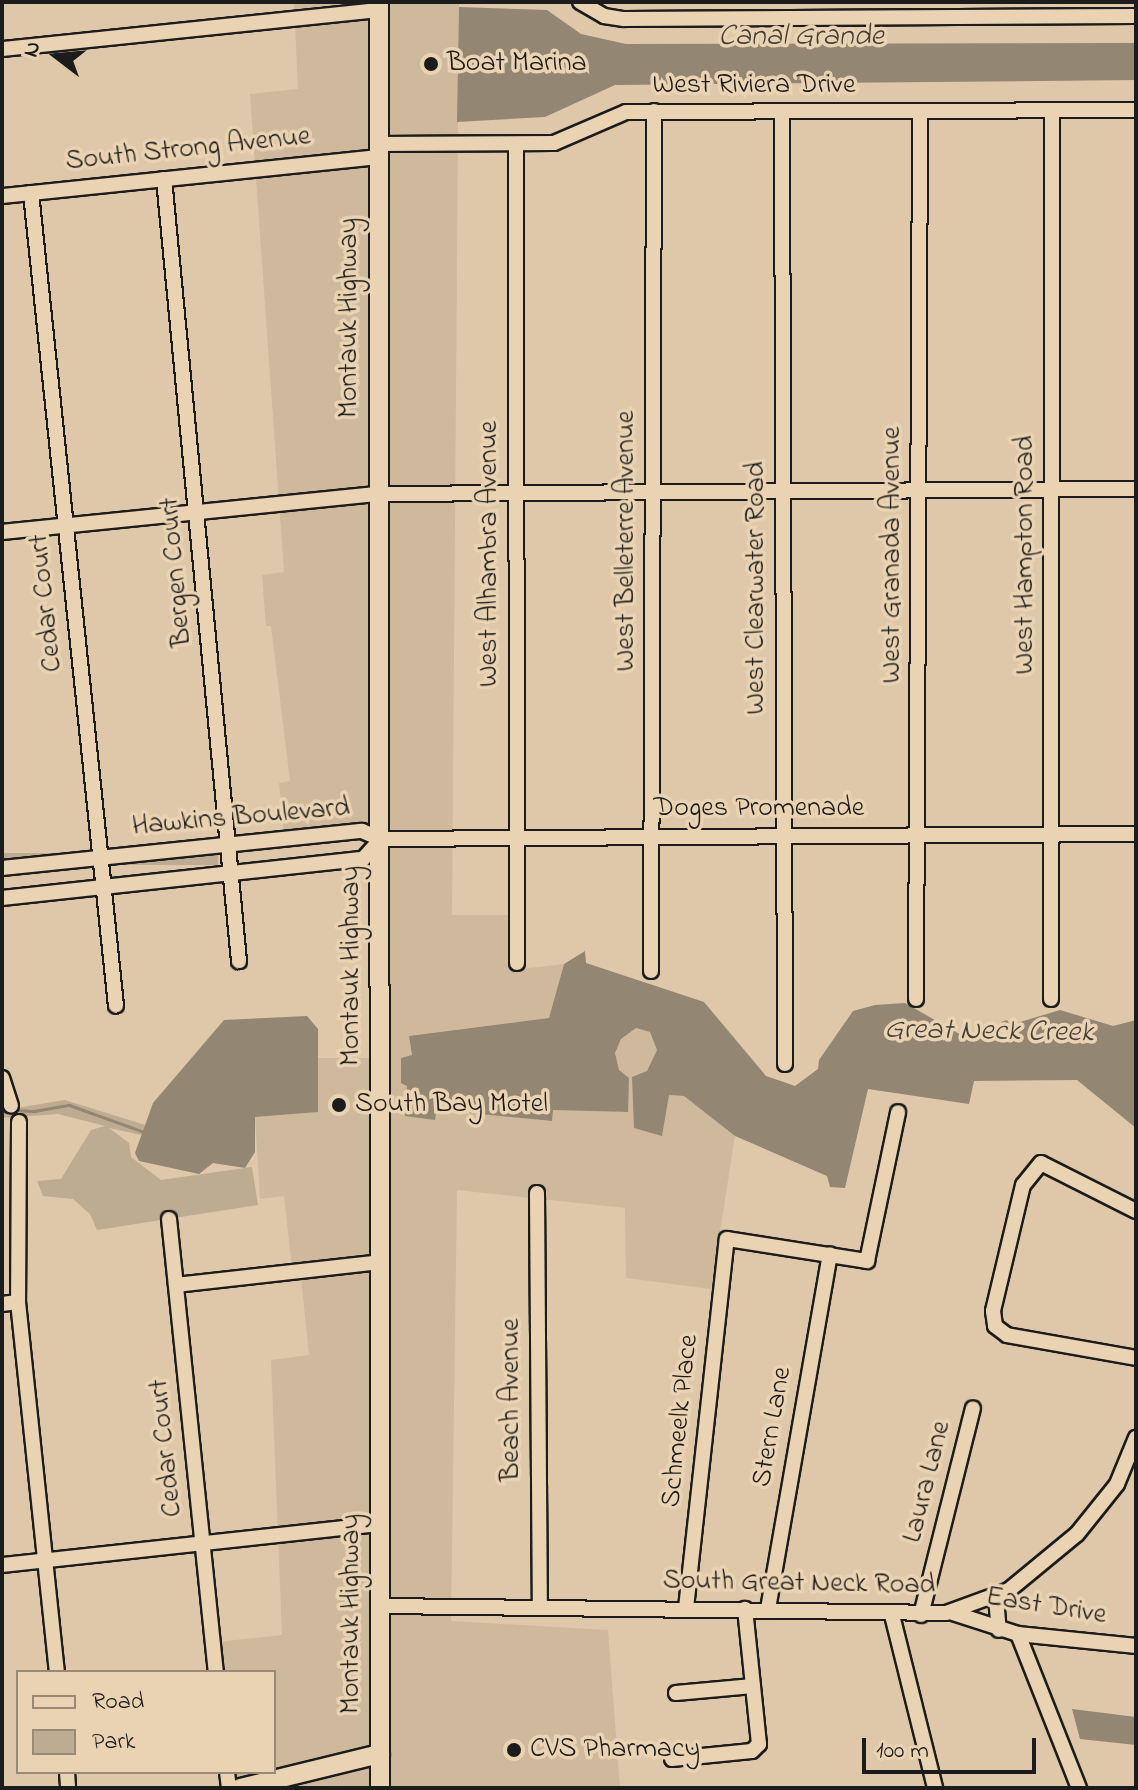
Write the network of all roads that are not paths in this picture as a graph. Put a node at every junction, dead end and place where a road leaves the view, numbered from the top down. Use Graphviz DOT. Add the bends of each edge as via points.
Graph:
graph roads {
  1 [pos="580,2"];
  2 [pos="650,2"];
  3 [pos="784,2"];
  4 [pos="915,2"];
  5 [pos="379,6"];
  6 [pos="1048,9"];
  7 [pos="1136,16"];
  8 [pos="915,18"];
  9 [pos="650,19"];
  10 [pos="784,19"];
  11 [pos="2,49"];
  12 [pos="1052,110"];
  13 [pos="1136,110"];
  14 [pos="654,111"];
  15 [pos="782,112"];
  16 [pos="920,112"];
  17 [pos="516,144"];
  18 [pos="379,151"];
  19 [pos="164,179"];
  20 [pos="31,193"];
  21 [pos="2,196"];
  22 [pos="1136,489"];
  23 [pos="919,490"];
  24 [pos="1053,490"];
  25 [pos="654,492"];
  26 [pos="783,492"];
  27 [pos="516,493"];
  28 [pos="379,494"];
  29 [pos="198,513"];
  30 [pos="65,526"];
  31 [pos="2,532"];
  32 [pos="919,834"];
  33 [pos="1136,834"];
  34 [pos="652,835"];
  35 [pos="1052,835"];
  36 [pos="782,837"];
  37 [pos="516,838"];
  38 [pos="381,839"];
  39 [pos="229,844"];
  40 [pos="99,857"];
  41 [pos="2,868"];
  42 [pos="231,874"];
  43 [pos="104,887"];
  44 [pos="2,898"];
  45 [pos="239,961"];
  46 [pos="517,963"];
  47 [pos="651,971"];
  48 [pos="916,999"];
  49 [pos="1051,999"];
  50 [pos="116,1006"];
  51 [pos="785,1064"];
  52 [pos="2,1078"];
  53 [pos="11,1106"];
  54 [pos="898,1112"];
  55 [pos="19,1122"];
  56 [pos="537,1193"];
  57 [pos="1136,1211"];
  58 [pos="169,1219"];
  59 [pos="830,1254"];
  60 [pos="380,1262"];
  61 [pos="176,1285"];
  62 [pos="18,1302"];
  63 [pos="2,1304"];
  64 [pos="1136,1358"];
  65 [pos="973,1408"];
  66 [pos="1136,1438"];
  67 [pos="1131,1464"];
  68 [pos="381,1524"];
  69 [pos="203,1544"];
  70 [pos="44,1561"];
  71 [pos="2,1565"];
  72 [pos="996,1598"];
  73 [pos="382,1606"];
  74 [pos="540,1608"];
  75 [pos="686,1608"];
  76 [pos="745,1609"];
  77 [pos="768,1609"];
  78 [pos="950,1612"];
  79 [pos="892,1615"];
  80 [pos="921,1615"];
  81 [pos="999,1630"];
  82 [pos="1018,1634"];
  83 [pos="1136,1646"];
  84 [pos="57,1670"];
  85 [pos="216,1670"];
  86 [pos="753,1686"];
  87 [pos="676,1693"];
  88 [pos="380,1754"];
  89 [pos="672,1759"];
  90 [pos="260,1786"];
  91 [pos="240,1788"];
  92 [pos="380,1788"];
  93 [pos="935,1788"];
  94 [pos="1079,1788"];
  1 -- 9 [label="street" via="604,16"];
  2 -- 9 [label="street"];
  3 -- 10 [label="street"];
  4 -- 8 [label="street"];
  5 -- 11 [label="street"];
  5 -- 18 [label="main road, Montauk Highway"];
  6 -- 7 [label="street"];
  6 -- 8 [label="street"];
  8 -- 10 [label="street"];
  9 -- 10 [label="street"];
  12 -- 13 [label="street, West Riviera Drive"];
  12 -- 16 [label="street, West Riviera Drive"];
  12 -- 24 [label="street, West Hampton Road"];
  14 -- 15 [label="street, West Riviera Drive"];
  14 -- 17 [label="street, West Riviera Drive" via="626,112 554,143"];
  14 -- 25 [label="street, West Belleterre Avenue"];
  15 -- 16 [label="street, West Riviera Drive"];
  15 -- 26 [label="street, West Clearwater Road"];
  16 -- 23 [label="street, West Granada Avenue"];
  17 -- 18 [label="street, West Riviera Drive"];
  17 -- 27 [label="street, West Alhambra Avenue"];
  18 -- 19 [label="street, South Strong Avenue"];
  18 -- 28 [label="main road, Montauk Highway"];
  19 -- 20 [label="street, South Strong Avenue"];
  19 -- 29 [label="street, Bergen Court"];
  20 -- 21 [label="street, South Strong Avenue"];
  20 -- 30 [label="street, Cedar Court"];
  22 -- 24 [label="street"];
  23 -- 24 [label="street"];
  23 -- 26 [label="street"];
  23 -- 32 [label="street, West Granada Avenue"];
  24 -- 35 [label="street, West Hampton Road"];
  25 -- 26 [label="street"];
  25 -- 27 [label="street"];
  25 -- 34 [label="street, West Belleterre Avenue"];
  26 -- 36 [label="street, West Clearwater Road"];
  27 -- 28 [label="street"];
  27 -- 37 [label="street, West Alhambra Avenue"];
  28 -- 29 [label="street"];
  28 -- 38 [label="main road, Montauk Highway"];
  29 -- 30 [label="street"];
  29 -- 39 [label="street, Bergen Court"];
  30 -- 31 [label="street"];
  30 -- 40 [label="street, Cedar Court"];
  32 -- 35 [label="street, Doges Promenade"];
  32 -- 36 [label="street, Doges Promenade"];
  32 -- 48 [label="street, West Granada Avenue"];
  33 -- 35 [label="street, Doges Promenade"];
  34 -- 36 [label="street, Doges Promenade"];
  34 -- 37 [label="street, Doges Promenade"];
  34 -- 47 [label="street, West Belleterre Avenue"];
  35 -- 49 [label="street, West Hampton Road"];
  36 -- 51 [label="street, West Clearwater Road"];
  37 -- 38 [label="street, Doges Promenade"];
  37 -- 46 [label="street, West Alhambra Avenue"];
  38 -- 39 [label="street, Hawkins Boulevard" via="362,831"];
  38 -- 42 [label="street, Hawkins Boulevard" via="363,859"];
  38 -- 60 [label="main road, Montauk Highway"];
  39 -- 40 [label="street, Hawkins Boulevard"];
  39 -- 42 [label="street, Bergen Court"];
  40 -- 41 [label="street, Hawkins Boulevard"];
  40 -- 43 [label="street, Cedar Court"];
  42 -- 43 [label="street, Hawkins Boulevard"];
  42 -- 45 [label="street, Bergen Court"];
  43 -- 44 [label="street, Hawkins Boulevard"];
  43 -- 50 [label="street, Cedar Court"];
  52 -- 53 [label="street"];
  54 -- 59 [label="street" via="867,1261"];
  55 -- 62 [label="street"];
  56 -- 74 [label="street, Beach Avenue"];
  57 -- 64 [label="street" via="1041,1163 1023,1185 993,1311 995,1326 1007,1335"];
  58 -- 61 [label="street, Cedar Court"];
  59 -- 75 [label="street, Schmeelk Place" via="727,1239"];
  59 -- 77 [label="street, Stern Lane"];
  60 -- 61 [label="street"];
  60 -- 68 [label="main road, Montauk Highway"];
  61 -- 69 [label="street, Cedar Court"];
  62 -- 63 [label="street"];
  62 -- 70 [label="street"];
  65 -- 80 [label="street, Laura Lane"];
  66 -- 67 [label="street, South Great Neck Road"];
  67 -- 72 [label="street, South Great Neck Road" via="1077,1534"];
  68 -- 69 [label="street"];
  68 -- 73 [label="main road, Montauk Highway"];
  69 -- 70 [label="street"];
  69 -- 85 [label="street, Cedar Court"];
  70 -- 71 [label="street"];
  70 -- 84 [label="street"];
  72 -- 78 [label="street, South Great Neck Road"];
  72 -- 81 [label="street"];
  73 -- 74 [label="street, South Great Neck Road"];
  73 -- 88 [label="main road, Montauk Highway"];
  74 -- 75 [label="street, South Great Neck Road"];
  75 -- 76 [label="street, South Great Neck Road"];
  76 -- 77 [label="street, South Great Neck Road"];
  76 -- 86 [label="street"];
  77 -- 79 [label="street, South Great Neck Road"];
  78 -- 80 [label="street, South Great Neck Road"];
  78 -- 81 [label="street, East Drive"];
  79 -- 80 [label="street, South Great Neck Road"];
  79 -- 93 [label="street"];
  81 -- 82 [label="street, East Drive"];
  82 -- 83 [label="street, East Drive"];
  82 -- 94 [label="street"];
  86 -- 87 [label="street"];
  86 -- 89 [label="street" via="759,1744 752,1751"];
  88 -- 90 [label="main road"];
  88 -- 92 [label="main road, Montauk Highway"];
  90 -- 91 [label="main road"];
}
